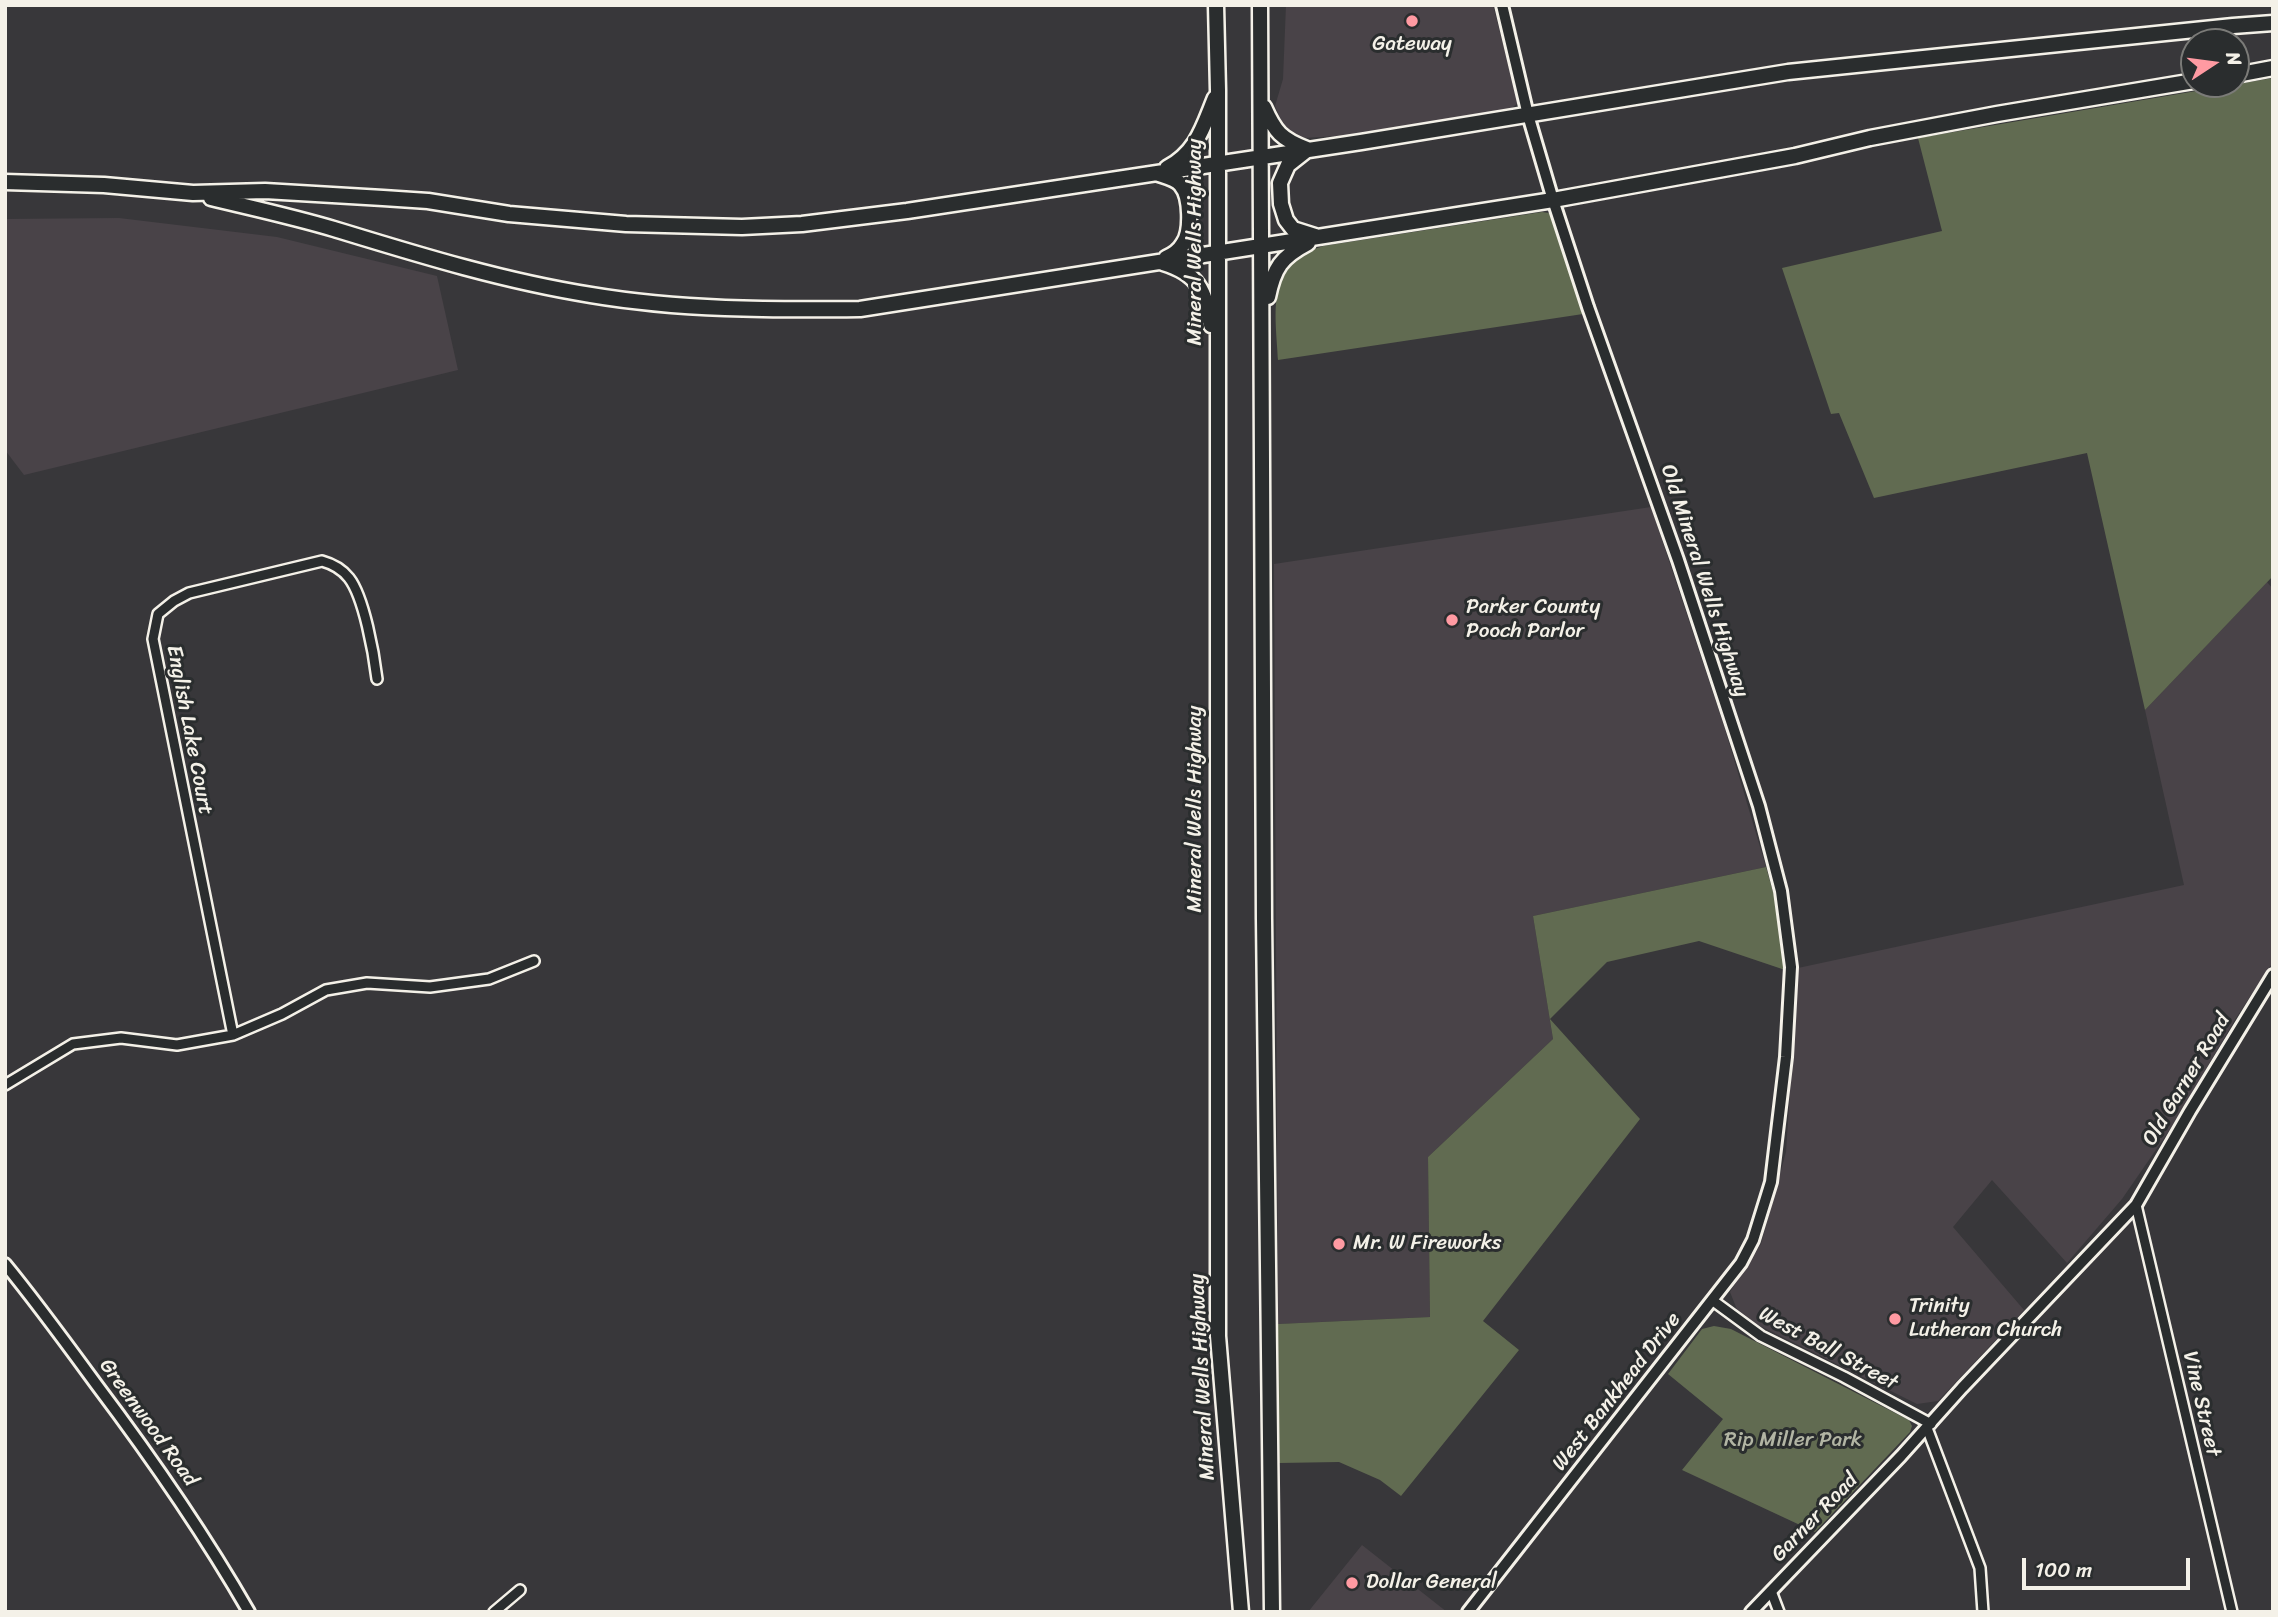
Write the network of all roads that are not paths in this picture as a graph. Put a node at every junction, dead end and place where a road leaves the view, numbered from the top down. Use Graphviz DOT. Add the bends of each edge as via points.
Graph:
graph roads {
  1 [pos="1216,5"];
  2 [pos="1260,5"];
  3 [pos="1502,5"];
  4 [pos="2273,23"];
  5 [pos="2273,68"];
  6 [pos="2250,72"];
  7 [pos="2180,83"];
  8 [pos="1218,90"];
  9 [pos="1261,100"];
  10 [pos="1528,115"];
  11 [pos="1308,149"];
  12 [pos="1261,156"];
  13 [pos="1217,163"];
  14 [pos="1156,173"];
  15 [pos="5,182"];
  16 [pos="193,193"];
  17 [pos="1553,200"];
  18 [pos="1318,238"];
  19 [pos="1262,247"];
  20 [pos="1217,253"];
  21 [pos="1158,262"];
  22 [pos="1263,322"];
  23 [pos="1217,351"];
  24 [pos="377,678"];
  25 [pos="534,961"];
  26 [pos="2273,975"];
  27 [pos="233,1035"];
  28 [pos="5,1085"];
  29 [pos="1770,1182"];
  30 [pos="2136,1205"];
  31 [pos="5,1264"];
  32 [pos="1712,1300"];
  33 [pos="1929,1426"];
  34 [pos="520,1590"];
  35 [pos="1771,1591"];
  36 [pos="248,1612"];
  37 [pos="494,1612"];
  38 [pos="1241,1612"];
  39 [pos="1272,1612"];
  40 [pos="1468,1612"];
  41 [pos="1751,1612"];
  42 [pos="1779,1612"];
  43 [pos="1983,1612"];
  44 [pos="2232,1612"];
  1 -- 8 [label="main road, Mineral Wells Highway"];
  2 -- 9 [label="main road"];
  3 -- 10 [label="street, Old Mineral Wells Highway"];
  4 -- 10 [label="main road" via="1788,72"];
  5 -- 6 [label="main road"];
  7 -- 17 [label="main road"];
  8 -- 13 [label="main road, Mineral Wells Highway"];
  8 -- 14 [label="main road" via="1192,149 1181,161"];
  9 -- 11 [label="main road" via="1277,132"];
  9 -- 12 [label="main road"];
  10 -- 11 [label="main road"];
  10 -- 17 [label="street, Old Mineral Wells Highway"];
  11 -- 12 [label="main road"];
  11 -- 18 [label="main road" via="1288,165 1280,183 1281,204 1293,229"];
  12 -- 13 [label="main road"];
  12 -- 19 [label="main road"];
  13 -- 14 [label="main road"];
  13 -- 20 [label="main road, Mineral Wells Highway"];
  14 -- 16 [label="main road" via="893,213 743,227 590,222 428,201 327,194"];
  14 -- 21 [label="main road" via="1181,184 1190,225 1185,243"];
  15 -- 16 [label="main road"];
  16 -- 21 [label="main road" via="520,282 592,296 694,307 860,309"];
  17 -- 18 [label="main road"];
  17 -- 29 [label="street, Old Mineral Wells Highway" via="1676,552 1759,806 1781,891 1791,967 1786,1057"];
  18 -- 19 [label="main road"];
  18 -- 22 [label="main road" via="1292,251 1278,265"];
  19 -- 20 [label="main road"];
  19 -- 22 [label="main road"];
  20 -- 21 [label="main road"];
  20 -- 23 [label="main road, Mineral Wells Highway"];
  21 -- 23 [label="main road" via="1181,269 1196,281"];
  22 -- 39 [label="main road"];
  23 -- 38 [label="main road, Mineral Wells Highway" via="1218,1336"];
  24 -- 27 [label="street, English Lake Court" via="358,596 349,578 333,564 322,561 189,593 158,614 152,639"];
  25 -- 27 [label="street" via="489,979 437,986 367,983 326,990"];
  26 -- 30 [label="street, Old Garner Road"];
  27 -- 28 [label="street" via="177,1045 121,1038 73,1044"];
  29 -- 32 [label="street, West Bankhead Drive" via="1753,1240"];
  30 -- 33 [label="street, Garner Road"];
  30 -- 44 [label="street, Vine Street"];
  31 -- 36 [label="street, Greenwood Road" via="151,1458"];
  32 -- 33 [label="street, West Ball Street" via="1760,1336"];
  32 -- 40 [label="street, West Bankhead Drive"];
  33 -- 35 [label="street, Garner Road"];
  33 -- 43 [label="street" via="1980,1568"];
  34 -- 37 [label="street"];
  35 -- 41 [label="street, Garner Road"];
  35 -- 42 [label="street"];
}
